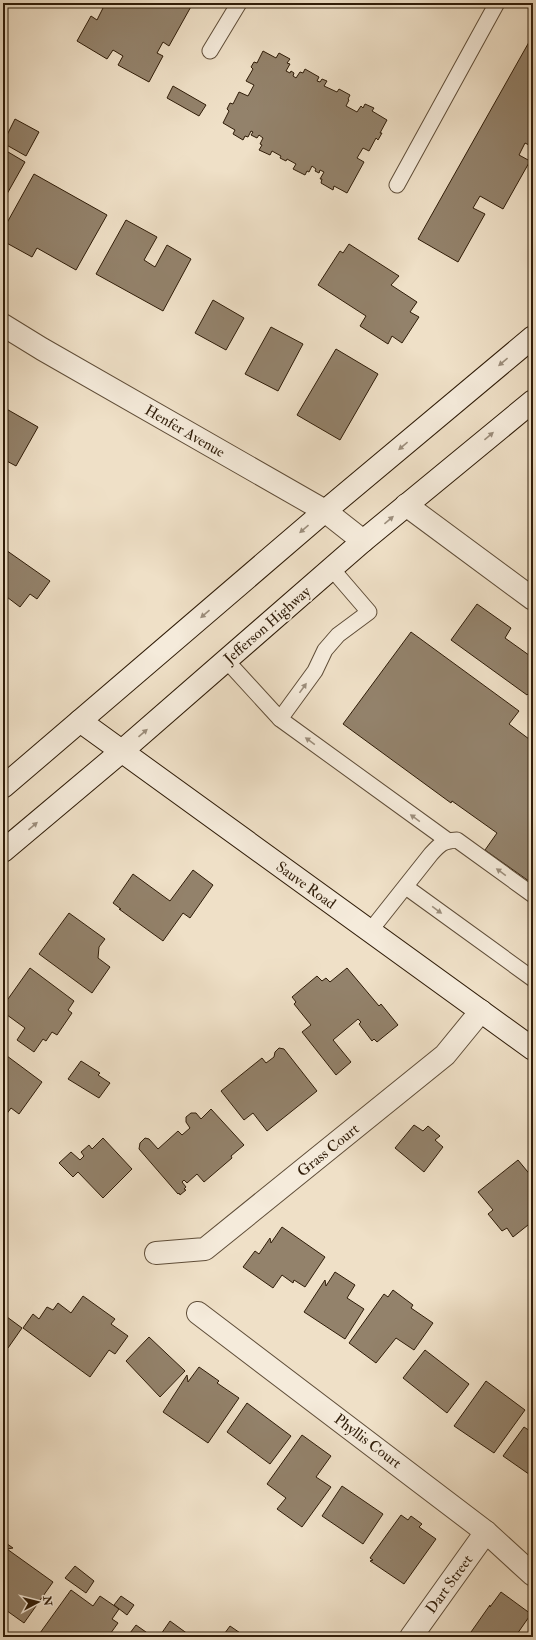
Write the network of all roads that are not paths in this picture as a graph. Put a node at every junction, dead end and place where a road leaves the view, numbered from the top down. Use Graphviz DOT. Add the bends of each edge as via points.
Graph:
graph roads {
  1 [pos="239,3"];
  2 [pos="497,3"];
  3 [pos="210,51"];
  4 [pos="397,186"];
  5 [pos="3,325"];
  6 [pos="533,337"];
  7 [pos="533,401"];
  8 [pos="406,505"];
  9 [pos="325,511"];
  10 [pos="363,541"];
  11 [pos="332,569"];
  12 [pos="533,599"];
  13 [pos="226,660"];
  14 [pos="280,719"];
  15 [pos="80,721"];
  16 [pos="122,751"];
  17 [pos="3,787"];
  18 [pos="447,840"];
  19 [pos="3,851"];
  20 [pos="406,887"];
  21 [pos="533,895"];
  22 [pos="370,931"];
  23 [pos="533,978"];
  24 [pos="481,1011"];
  25 [pos="533,1049"];
  26 [pos="156,1253"];
  27 [pos="198,1313"];
  28 [pos="486,1532"];
  29 [pos="533,1575"];
  30 [pos="411,1637"];
  1 -- 3 [label="lane"];
  2 -- 4 [label="lane"];
  5 -- 9 [label="street, Henfer Avenue"];
  6 -- 9 [label="street, one-way"];
  8 -- 7 [label="street, Jefferson Highway, one-way"];
  10 -- 8 [label="street, Jefferson Highway, one-way"];
  8 -- 12 [label="street"];
  9 -- 10 [label="street, Henfer Avenue"];
  9 -- 15 [label="street, one-way"];
  10 -- 11 [label="street, Jefferson Highway"];
  11 -- 13 [label="street, Jefferson Highway"];
  14 -- 11 [label="lane, one-way" via="315,671 325,650 338,635 369,612"];
  13 -- 14 [label="lane"];
  16 -- 13 [label="street, Jefferson Highway, one-way"];
  18 -- 14 [label="lane, one-way"];
  15 -- 16 [label="street, Sauve Road"];
  15 -- 17 [label="street"];
  19 -- 16 [label="street, Jefferson Highway, one-way"];
  16 -- 22 [label="street, Sauve Road"];
  18 -- 20 [label="lane" via="435,849"];
  21 -- 18 [label="lane, one-way" via="457,840"];
  20 -- 22 [label="lane"];
  20 -- 23 [label="lane, one-way"];
  22 -- 24 [label="street, Sauve Road"];
  24 -- 25 [label="street, Sauve Road"];
  24 -- 26 [label="street, Grass Court" via="444,1055 205,1249"];
  27 -- 28 [label="street, Phyllis Court"];
  28 -- 29 [label="street, Phyllis Court"];
  28 -- 30 [label="street, Dart Street"];
}
